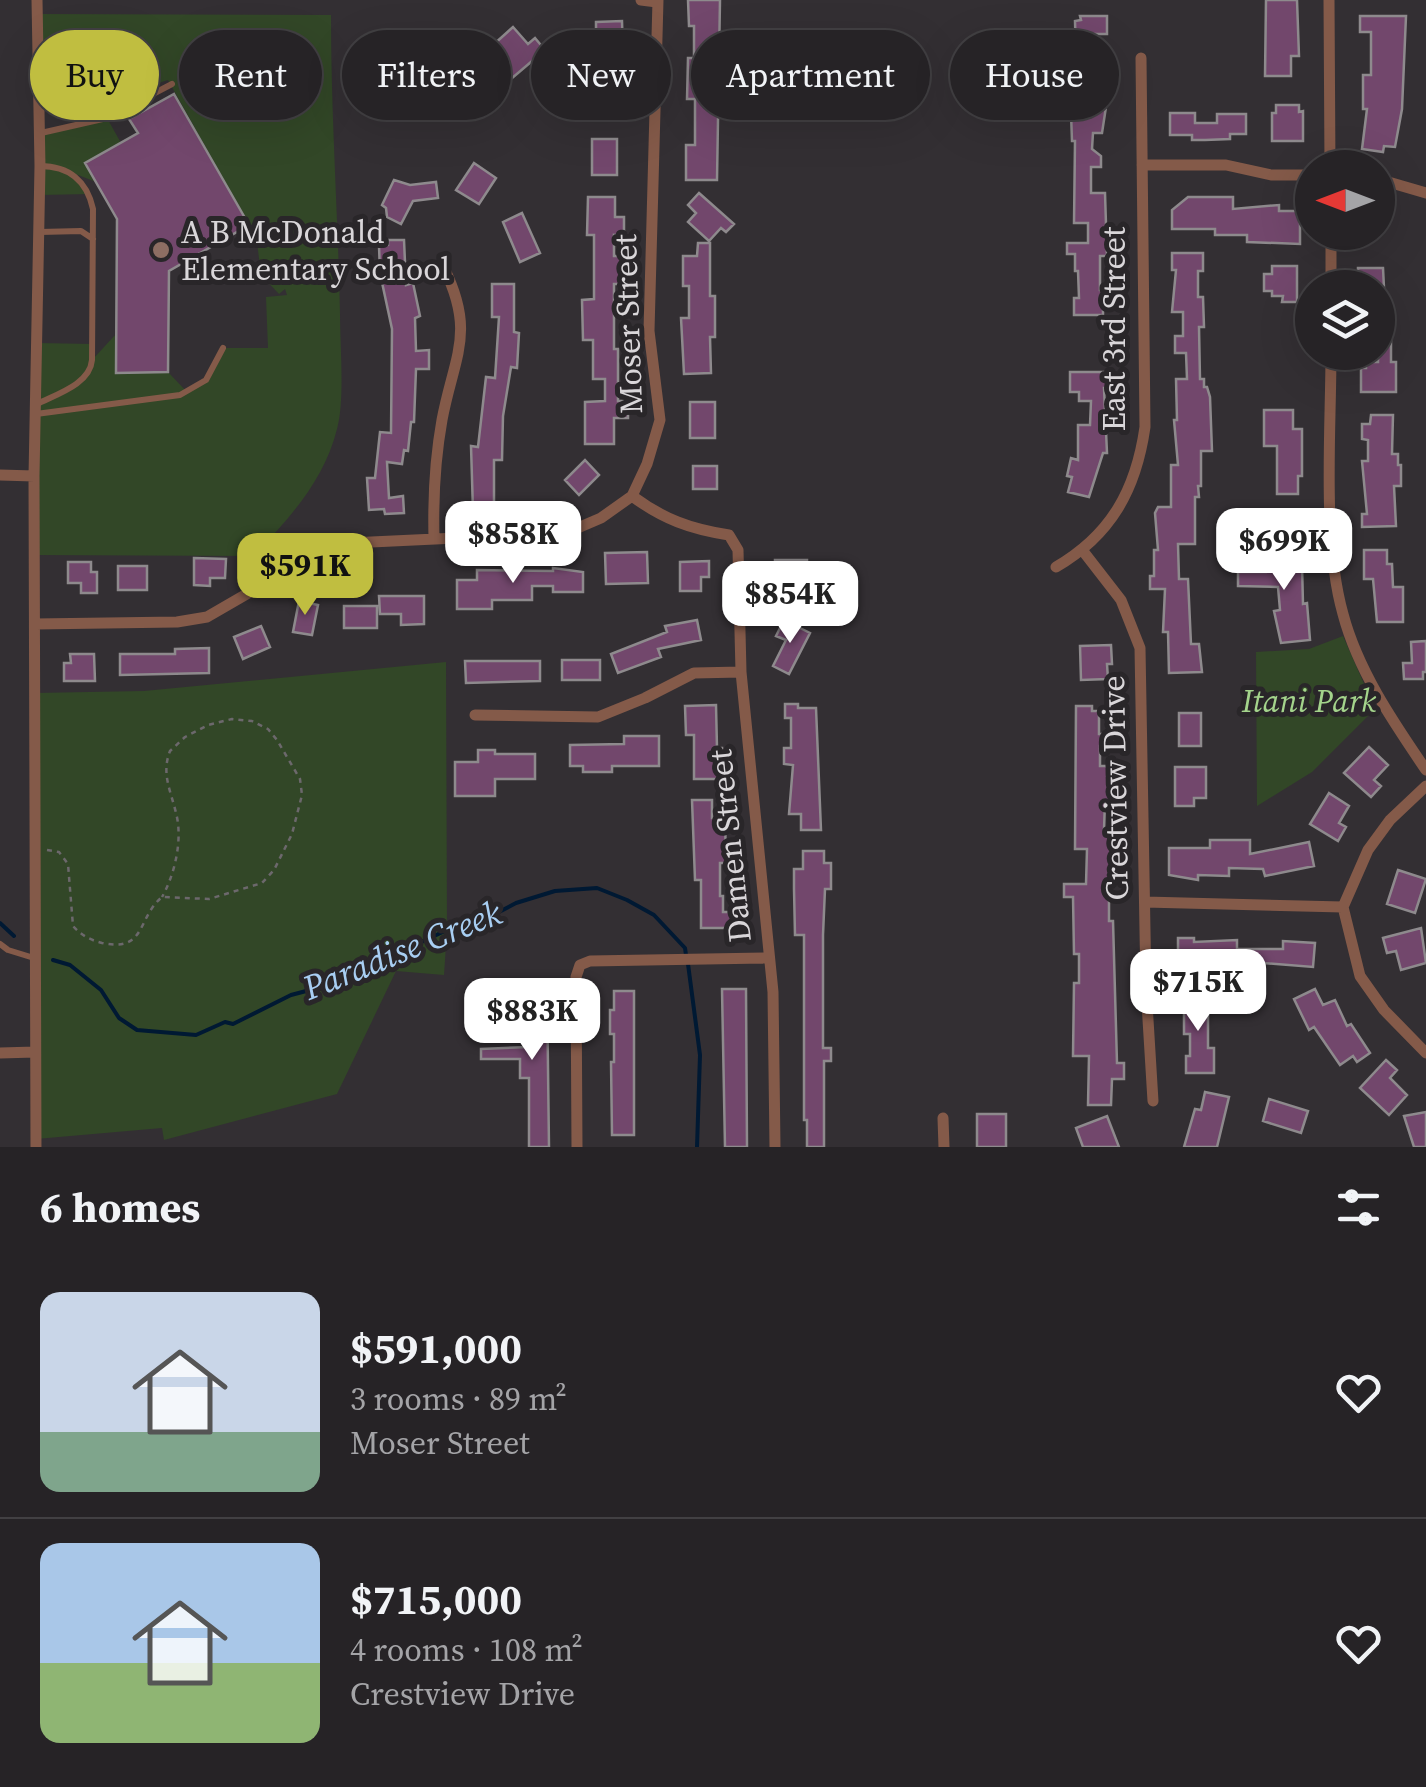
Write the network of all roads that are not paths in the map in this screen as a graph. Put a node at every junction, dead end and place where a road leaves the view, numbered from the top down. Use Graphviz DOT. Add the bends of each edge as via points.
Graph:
graph roads {
  1 [pos="37,0"];
  2 [pos="641,0"];
  3 [pos="1330,0"];
  4 [pos="658,1"];
  5 [pos="1142,58"];
  6 [pos="172,84"];
  7 [pos="40,133"];
  8 [pos="1330,150"];
  9 [pos="1142,165"];
  10 [pos="40,166"];
  11 [pos="1295,175"];
  12 [pos="1395,184"];
  13 [pos="1426,192"];
  14 [pos="93,209"];
  15 [pos="81,231"];
  16 [pos="39,232"];
  17 [pos="93,238"];
  18 [pos="444,268"];
  19 [pos="224,348"];
  20 [pos="1331,370"];
  21 [pos="36,409"];
  22 [pos="0,475"];
  23 [pos="34,476"];
  24 [pos="632,496"];
  25 [pos="434,538"];
  26 [pos="1083,551"];
  27 [pos="1056,567"];
  28 [pos="36,624"];
  29 [pos="741,672"];
  30 [pos="475,715"];
  31 [pos="1426,770"];
  32 [pos="1426,786"];
  33 [pos="1144,902"];
  34 [pos="1343,907"];
  35 [pos="0,944"];
  36 [pos="36,958"];
  37 [pos="768,958"];
  38 [pos="36,1052"];
  39 [pos="0,1053"];
  40 [pos="1426,1053"];
  41 [pos="1153,1100"];
  42 [pos="942,1118"];
  43 [pos="36,1147"];
  44 [pos="578,1147"];
  45 [pos="776,1147"];
  46 [pos="944,1147"];
  1 -- 7 [label="street"];
  2 -- 4 [label="street"];
  3 -- 8 [label="street"];
  4 -- 24 [label="street, Moser Street" via="649,331 660,420"];
  5 -- 9 [label="street, East 3rd Street"];
  6 -- 7 [label="lane" via="108,118"];
  7 -- 10 [label="street"];
  9 -- 11 [label="street" via="1226,165"];
  9 -- 26 [label="street, East 3rd Street" via="1145,427 1126,497"];
  10 -- 14 [label="lane" via="76,177"];
  10 -- 16 [label="street"];
  12 -- 13 [label="street"];
  14 -- 15 [label="lane"];
  14 -- 17 [label="lane"];
  15 -- 16 [label="lane"];
  15 -- 17 [label="lane"];
  16 -- 21 [label="street"];
  17 -- 21 [label="lane" via="91,372"];
  18 -- 25 [label="street" via="461,315 462,347 438,450"];
  19 -- 21 [label="lane" via="206,380 187,392"];
  20 -- 31 [label="street" via="1334,572 1343,618 1393,722"];
  21 -- 23 [label="street"];
  22 -- 23 [label="street"];
  23 -- 28 [label="street"];
  24 -- 25 [label="street" via="566,534"];
  24 -- 29 [label="street, Damen Street" via="668,520 734,540"];
  25 -- 28 [label="street" via="328,549 206,617"];
  26 -- 27 [label="street, East 3rd Street"];
  26 -- 33 [label="street, Crestview Drive" via="1121,600 1140,648"];
  28 -- 36 [label="street"];
  29 -- 30 [label="street" via="694,673 598,717"];
  29 -- 37 [label="street, Damen Street"];
  32 -- 34 [label="street" via="1368,850"];
  33 -- 34 [label="street"];
  33 -- 41 [label="street, Crestview Drive"];
  34 -- 40 [label="street" via="1360,976"];
  35 -- 36 [label="lane"];
  36 -- 38 [label="street"];
  37 -- 44 [label="street" via="580,965"];
  37 -- 45 [label="street, Damen Street"];
  38 -- 39 [label="street"];
  38 -- 43 [label="street"];
  42 -- 46 [label="street"];
}
